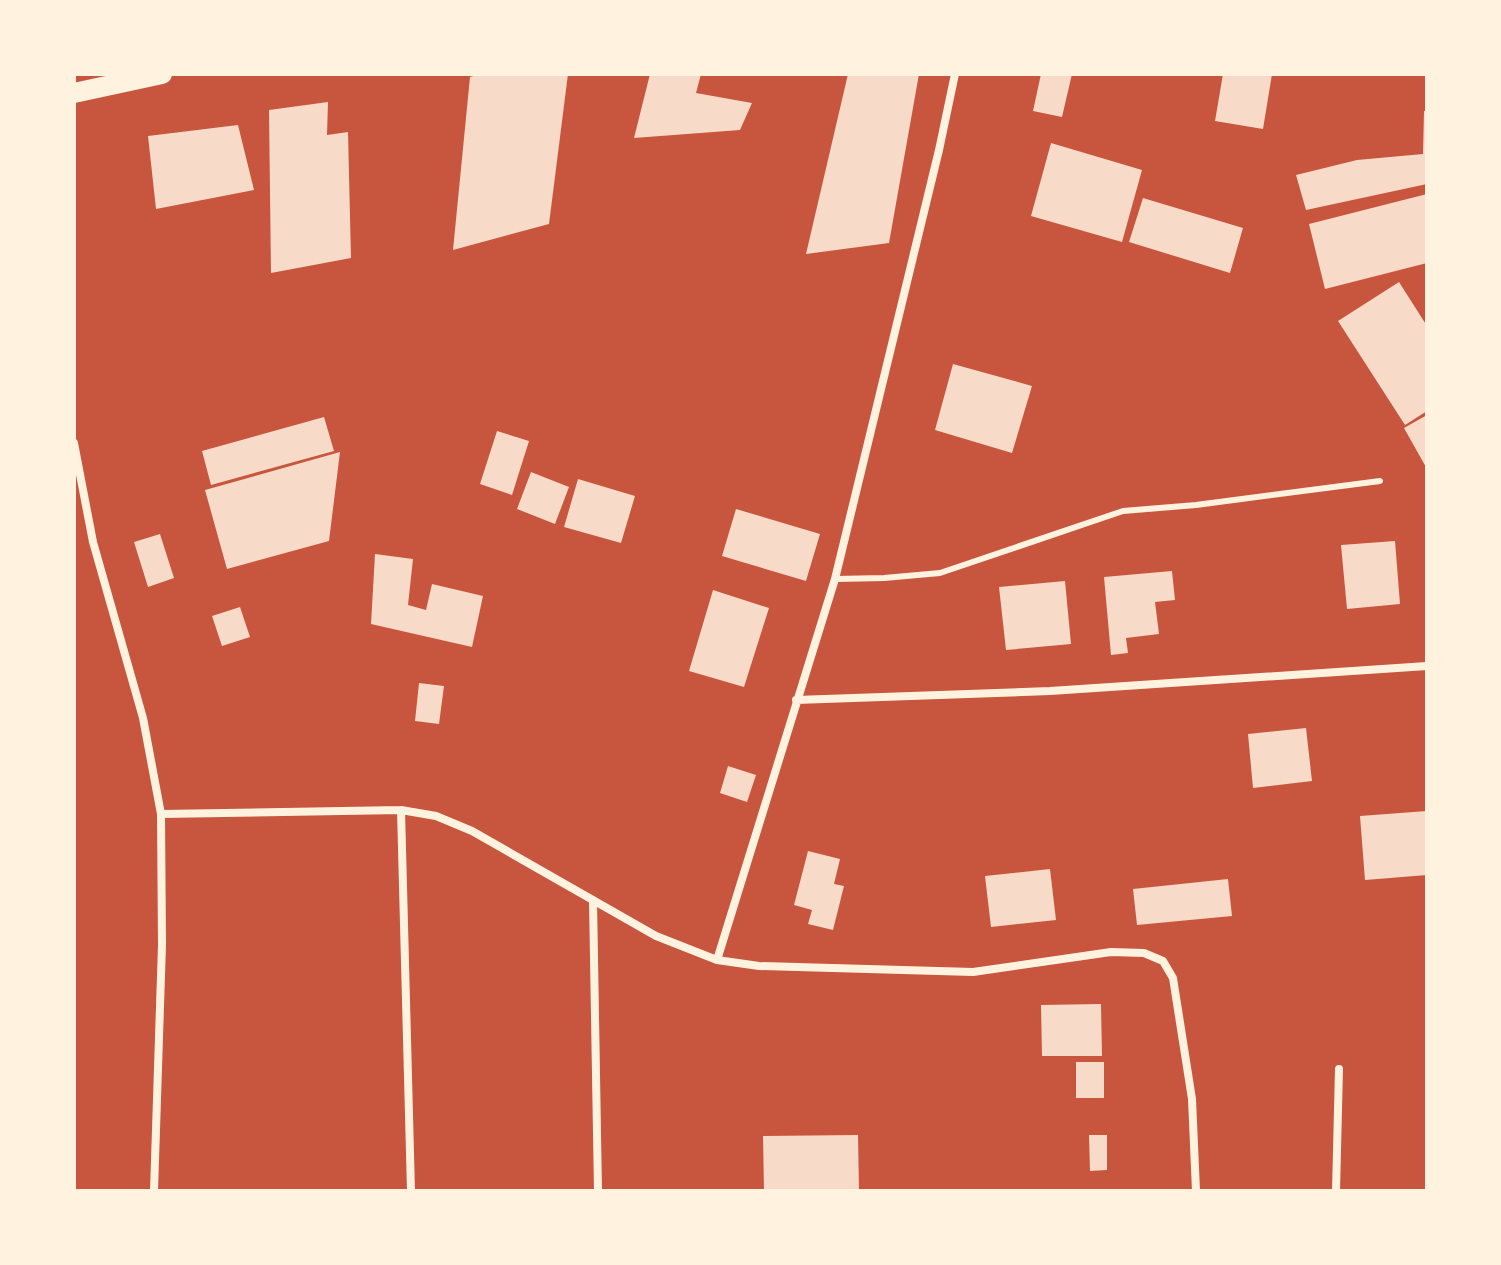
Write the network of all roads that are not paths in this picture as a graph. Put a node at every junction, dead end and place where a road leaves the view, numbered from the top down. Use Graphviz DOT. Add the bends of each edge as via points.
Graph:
graph roads {
  1 [pos="162,74"];
  2 [pos="955,74"];
  3 [pos="74,93"];
  4 [pos="74,443"];
  5 [pos="1380,481"];
  6 [pos="835,579"];
  7 [pos="1427,666"];
  8 [pos="796,700"];
  9 [pos="401,810"];
  10 [pos="161,814"];
  11 [pos="593,900"];
  12 [pos="717,960"];
  13 [pos="1339,1069"];
  14 [pos="154,1191"];
  15 [pos="411,1191"];
  16 [pos="598,1191"];
  17 [pos="1196,1191"];
  18 [pos="1336,1191"];
  1 -- 3 [label="main road"];
  2 -- 6 [label="street"];
  4 -- 10 [label="street" via="93,542 143,718"];
  5 -- 6 [label="lane" via="1123,511 940,573"];
  6 -- 8 [label="street"];
  7 -- 8 [label="street" via="1050,691"];
  8 -- 12 [label="street"];
  9 -- 10 [label="street"];
  9 -- 11 [label="street" via="436,816 472,831"];
  9 -- 15 [label="street"];
  10 -- 14 [label="street"];
  11 -- 12 [label="street" via="656,936"];
  11 -- 16 [label="street"];
  12 -- 17 [label="street" via="759,966 973,972 1111,952 1144,953 1163,961 1173,978 1192,1099"];
  13 -- 18 [label="street"];
}
